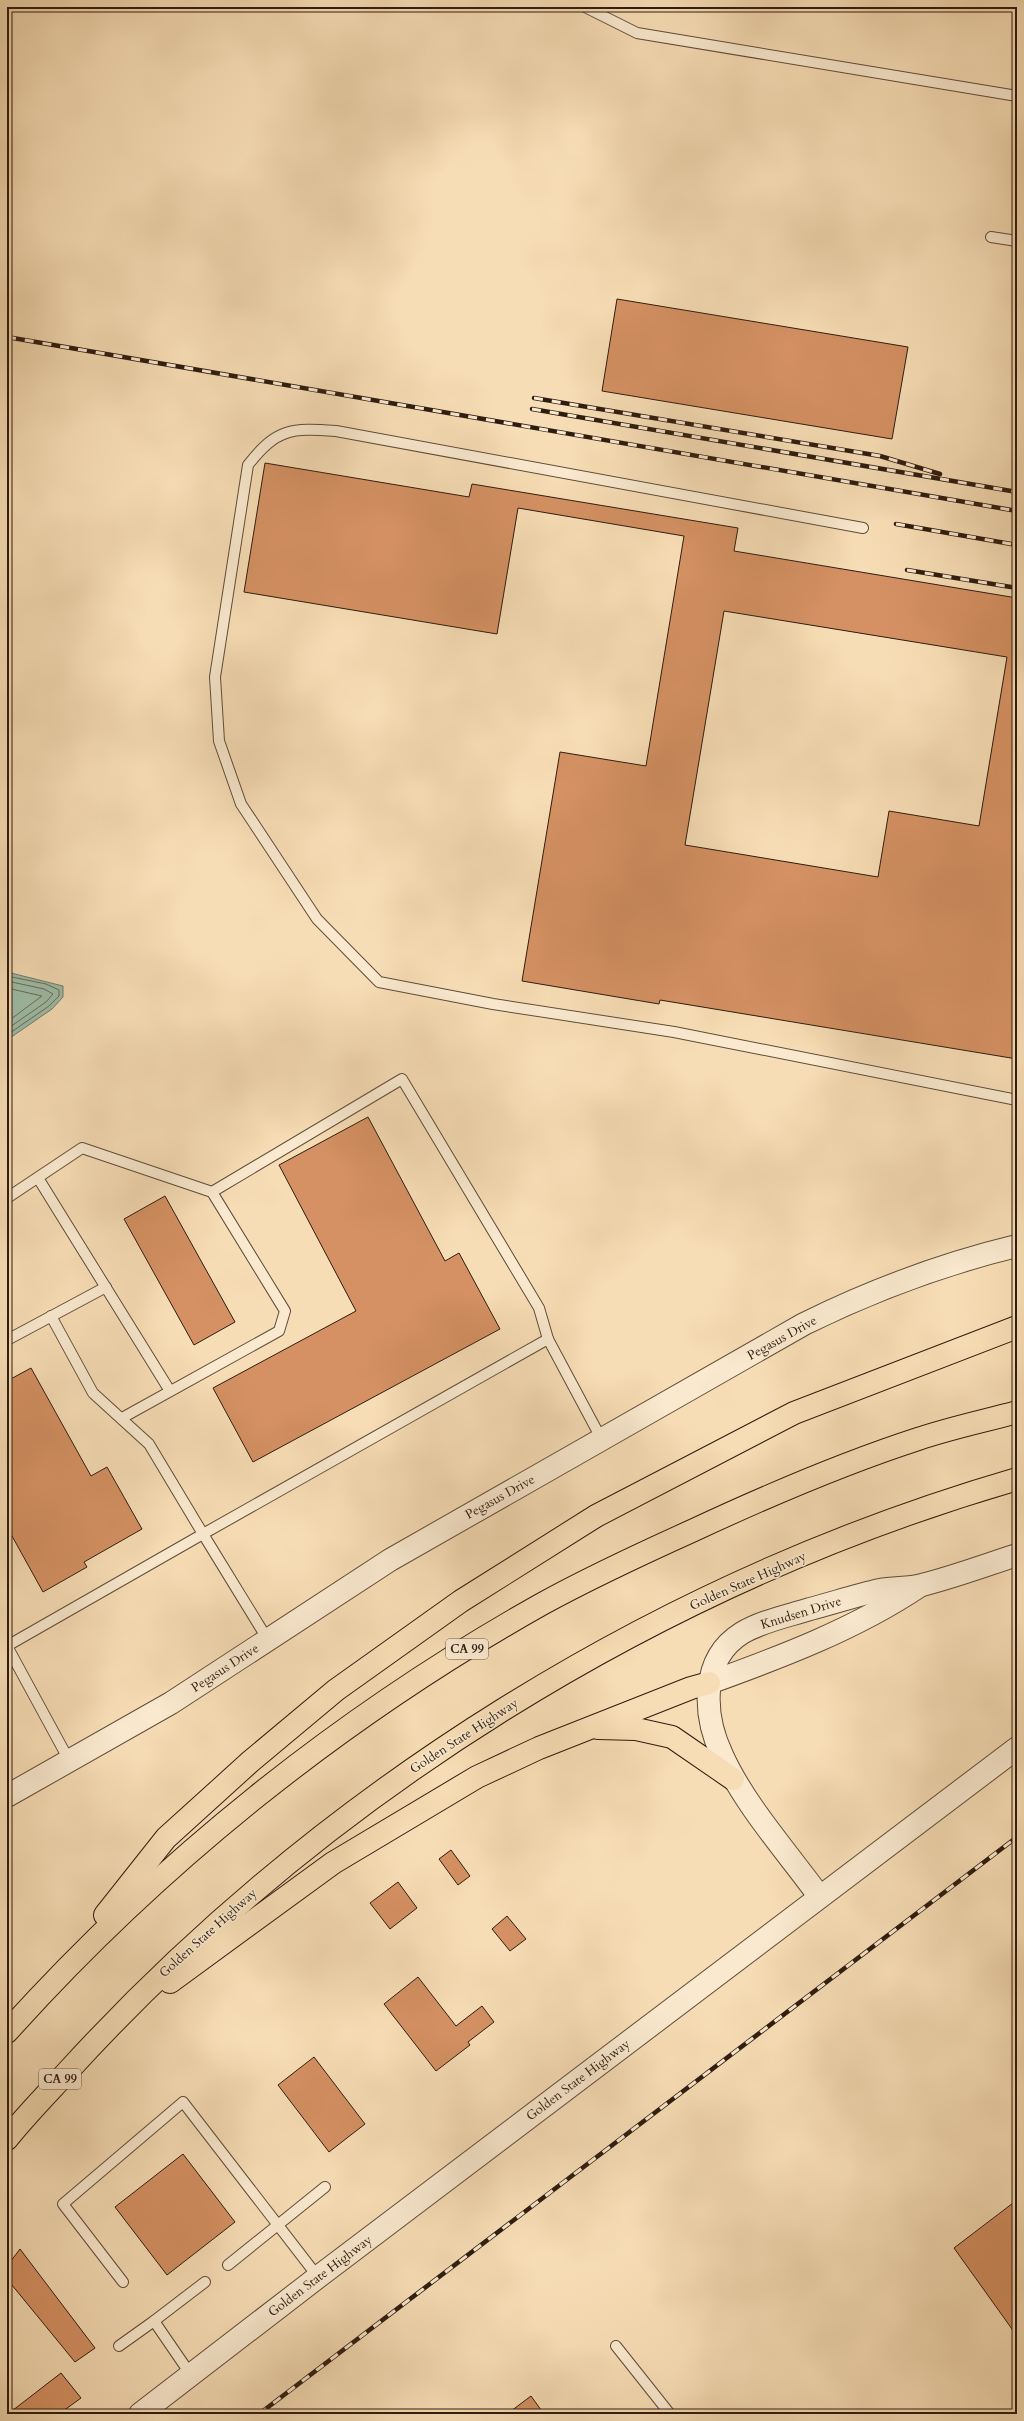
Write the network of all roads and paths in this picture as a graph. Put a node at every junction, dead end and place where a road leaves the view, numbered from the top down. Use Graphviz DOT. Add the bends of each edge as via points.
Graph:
graph roads {
  1 [pos="585,7"];
  2 [pos="1017,96"];
  3 [pos="992,236"];
  4 [pos="1017,241"];
  5 [pos="864,528"];
  6 [pos="1017,1100"];
  7 [pos="38,1178"];
  8 [pos="212,1192"];
  9 [pos="7,1198"];
  10 [pos="1017,1246"];
  11 [pos="106,1287"];
  12 [pos="51,1316"];
  13 [pos="1017,1327"];
  14 [pos="548,1339"];
  15 [pos="7,1340"];
  16 [pos="170,1391"];
  17 [pos="1017,1412"];
  18 [pos="122,1418"];
  19 [pos="602,1440"];
  20 [pos="1017,1479"];
  21 [pos="202,1534"];
  22 [pos="1017,1555"];
  23 [pos="921,1586"];
  24 [pos="268,1640"];
  25 [pos="7,1646"];
  26 [pos="709,1683"];
  27 [pos="589,1728"];
  28 [pos="1017,1748"];
  29 [pos="70,1762"];
  30 [pos="734,1779"];
  31 [pos="7,1796"];
  32 [pos="819,1896"];
  33 [pos="52,1983"];
  34 [pos="114,2020"];
  35 [pos="7,2032"];
  36 [pos="7,2139"];
  37 [pos="325,2187"];
  38 [pos="278,2224"];
  39 [pos="228,2265"];
  40 [pos="318,2277"];
  41 [pos="123,2282"];
  42 [pos="205,2282"];
  43 [pos="154,2321"];
  44 [pos="119,2346"];
  45 [pos="616,2346"];
  46 [pos="191,2375"];
  47 [pos="140,2414"];
  48 [pos="670,2414"];
  1 -- 2 [label="lane" via="637,33"];
  3 -- 4 [label="lane"];
  5 -- 6 [label="lane" via="336,432 302,429 278,435 262,447 248,465 215,677 219,741 241,804 304,900 317,919 379,982 493,1004 674,1032"];
  7 -- 8 [label="lane" via="82,1148"];
  7 -- 9 [label="lane"];
  7 -- 11 [label="lane"];
  8 -- 14 [label="lane" via="402,1079 540,1308"];
  8 -- 16 [label="lane" via="285,1312 279,1331"];
  10 -- 19 [label="street, Pegasus Drive" via="970,1257 858,1298 804,1324"];
  11 -- 12 [label="lane"];
  11 -- 16 [label="lane"];
  12 -- 15 [label="lane"];
  12 -- 18 [label="lane" via="94,1393"];
  13 -- 33 [label="highway" via="794,1413 596,1516 461,1601 336,1690 251,1761 166,1838"];
  14 -- 19 [label="lane"];
  14 -- 21 [label="lane"];
  16 -- 18 [label="lane"];
  17 -- 33 [label="highway, CA 99" via="919,1438 782,1490 648,1551 544,1603 368,1712 270,1786 182,1859"];
  18 -- 21 [label="lane" via="149,1444"];
  19 -- 24 [label="street, Pegasus Drive" via="390,1560"];
  20 -- 34 [label="highway, Golden State Highway / CA 99" via="880,1523 726,1588 549,1681 428,1758 313,1842 206,1932"];
  21 -- 24 [label="lane"];
  21 -- 25 [label="lane"];
  22 -- 23 [label="street, Knudsen Drive"];
  23 -- 26 [label="street, Knudsen Drive" via="885,1609 851,1625"];
  23 -- 26 [label="street, Knudsen Drive" via="880,1590 767,1622 748,1630 726,1646 713,1666"];
  24 -- 29 [label="street, Pegasus Drive" via="171,1703"];
  25 -- 29 [label="lane"];
  26 -- 27 [label="highway"];
  26 -- 30 [label="street, Knudsen Drive" via="713,1730"];
  27 -- 30 [label="highway" via="636,1729 672,1737"];
  27 -- 34 [label="highway" via="477,1777 384,1831 333,1863 228,1942"];
  28 -- 32 [label="street, Golden State Highway"];
  29 -- 31 [label="street, Pegasus Drive"];
  30 -- 32 [label="street, Knudsen Drive"];
  32 -- 40 [label="street, Golden State Highway"];
  33 -- 35 [label="highway, CA 99"];
  34 -- 36 [label="highway, Golden State Highway / CA 99"];
  37 -- 38 [label="lane"];
  38 -- 39 [label="lane"];
  38 -- 40 [label="lane"];
  38 -- 41 [label="lane" via="183,2102 63,2204"];
  40 -- 46 [label="street, Golden State Highway"];
  42 -- 43 [label="lane"];
  43 -- 44 [label="lane"];
  43 -- 46 [label="lane"];
  45 -- 48 [label="lane"];
  46 -- 47 [label="street, Golden State Highway"];
}
